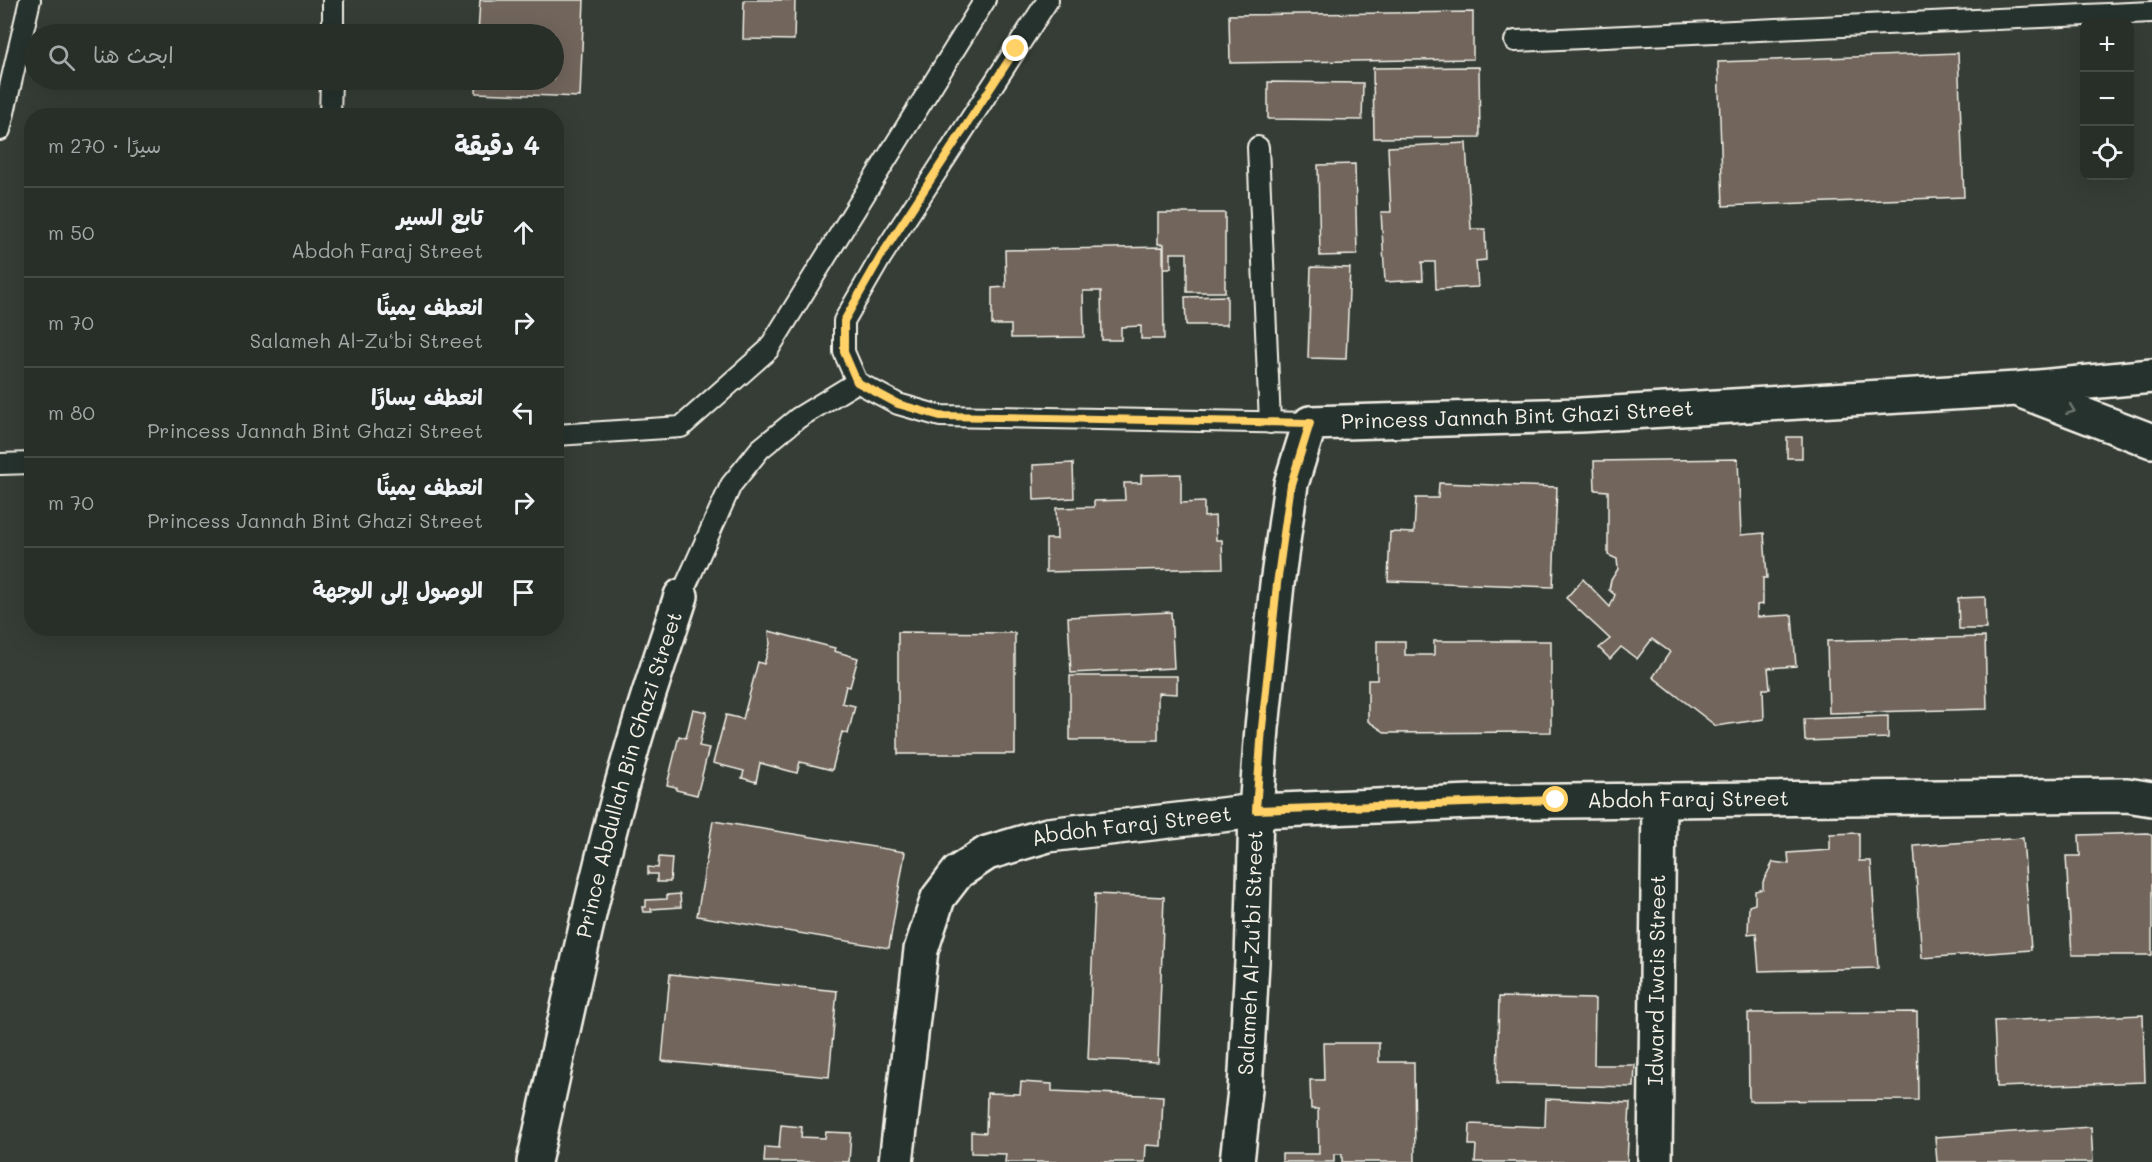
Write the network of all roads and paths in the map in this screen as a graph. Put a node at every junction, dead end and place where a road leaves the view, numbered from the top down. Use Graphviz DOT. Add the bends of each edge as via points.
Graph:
graph roads {
  1 [pos="30,0"];
  2 [pos="333,0"];
  3 [pos="985,0"];
  4 [pos="1048,0"];
  5 [pos="2152,12"];
  6 [pos="24,24"];
  7 [pos="333,24"];
  8 [pos="24,26"];
  9 [pos="1515,41"];
  10 [pos="331,90"];
  11 [pos="330,108"];
  12 [pos="0,130"];
  13 [pos="1258,147"];
  14 [pos="2152,376"];
  15 [pos="857,382"];
  16 [pos="2017,389"];
  17 [pos="1270,423"];
  18 [pos="1310,423"];
  19 [pos="564,434"];
  20 [pos="2152,441"];
  21 [pos="24,463"];
  22 [pos="0,464"];
  23 [pos="681,596"];
  24 [pos="2152,799"];
  25 [pos="1659,800"];
  26 [pos="1256,810"];
  27 [pos="534,1162"];
  28 [pos="896,1162"];
  29 [pos="1237,1162"];
  30 [pos="1655,1162"];
  1 -- 6 [label="lane"];
  2 -- 7 [label="lane"];
  3 -- 19 [label="lane" via="768,350 681,427"];
  4 -- 15 [label="lane" via="881,256 844,321 844,352"];
  5 -- 9 [label="lane"];
  8 -- 12 [label="lane"];
  10 -- 11 [label="lane"];
  13 -- 17 [label="lane"];
  14 -- 16 [label="street, Princess Jannah Bint Ghazi Street"];
  15 -- 17 [label="lane, Princess Jannah Bint Ghazi Street" via="898,404 940,416"];
  15 -- 23 [label="lane, Prince Abdullah Bin Ghazi Street" via="798,418 760,449 731,485"];
  16 -- 18 [label="street, Princess Jannah Bint Ghazi Street" via="1580,415"];
  16 -- 20 [label="street, Princess Jannah Bint Ghazi Street, one-way"];
  17 -- 18 [label="lane, Princess Jannah Bint Ghazi Street"];
  18 -- 26 [label="street, Salameh Al-Zu‘bi Street" via="1291,484 1277,584"];
  21 -- 22 [label="lane"];
  23 -- 27 [label="street, Prince Abdullah Bin Ghazi Street" via="639,724 610,831"];
  24 -- 25 [label="street, Abdoh Faraj Street" via="2116,795"];
  25 -- 26 [label="street, Abdoh Faraj Street" via="1484,801"];
  25 -- 30 [label="street, Idward Iwais Street"];
  26 -- 28 [label="street, Abdoh Faraj Street" via="1048,835 987,853 958,872 938,898 921,950"];
  26 -- 29 [label="street, Salameh Al-Zu‘bi Street" via="1251,986"];
}
